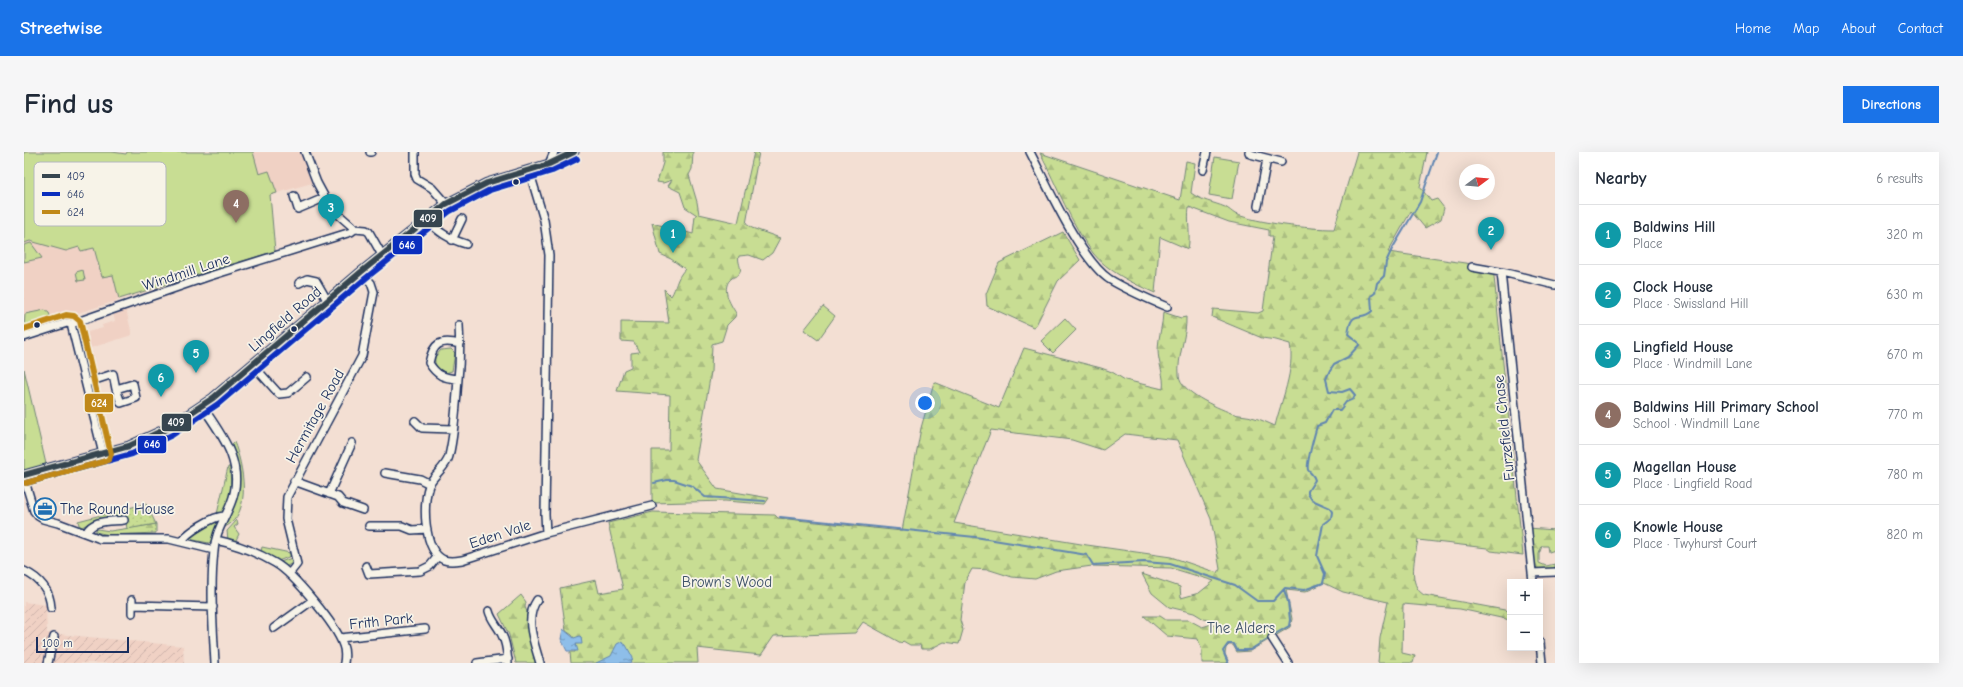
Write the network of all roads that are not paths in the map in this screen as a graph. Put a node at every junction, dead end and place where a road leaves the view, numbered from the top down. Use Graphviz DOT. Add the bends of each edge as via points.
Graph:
graph roads {
  1 [pos="305,152"];
  2 [pos="415,152"];
  3 [pos="554,152"];
  4 [pos="574,152"];
  5 [pos="1030,152"];
  6 [pos="1207,152"];
  7 [pos="1249,152"];
  8 [pos="1267,159"];
  9 [pos="1281,162"];
  10 [pos="549,164"];
  11 [pos="529,170"];
  12 [pos="1203,170"];
  13 [pos="294,196"];
  14 [pos="324,198"];
  15 [pos="446,204"];
  16 [pos="1258,206"];
  17 [pos="426,219"];
  18 [pos="462,219"];
  19 [pos="355,229"];
  20 [pos="452,240"];
  21 [pos="466,244"];
  22 [pos="382,255"];
  23 [pos="1472,267"];
  24 [pos="361,272"];
  25 [pos="1500,272"];
  26 [pos="299,283"];
  27 [pos="1555,285"];
  28 [pos="327,300"];
  29 [pos="1167,307"];
  30 [pos="71,324"];
  31 [pos="459,325"];
  32 [pos="24,337"];
  33 [pos="460,344"];
  34 [pos="253,365"];
  35 [pos="307,377"];
  36 [pos="458,379"];
  37 [pos="86,383"];
  38 [pos="116,389"];
  39 [pos="202,406"];
  40 [pos="415,421"];
  41 [pos="453,429"];
  42 [pos="352,443"];
  43 [pos="103,454"];
  44 [pos="385,473"];
  45 [pos="24,477"];
  46 [pos="294,481"];
  47 [pos="430,484"];
  48 [pos="329,494"];
  49 [pos="652,506"];
  50 [pos="363,510"];
  51 [pos="224,516"];
  52 [pos="124,520"];
  53 [pos="369,526"];
  54 [pos="427,529"];
  55 [pos="86,533"];
  56 [pos="546,533"];
  57 [pos="216,540"];
  58 [pos="182,542"];
  59 [pos="214,550"];
  60 [pos="438,556"];
  61 [pos="366,566"];
  62 [pos="24,570"];
  63 [pos="1555,572"];
  64 [pos="1532,573"];
  65 [pos="289,574"];
  66 [pos="1533,579"];
  67 [pos="312,600"];
  68 [pos="538,600"];
  69 [pos="213,606"];
  70 [pos="51,608"];
  71 [pos="489,610"];
  72 [pos="132,613"];
  73 [pos="274,628"];
  74 [pos="425,629"];
  75 [pos="54,637"];
  76 [pos="340,638"];
  77 [pos="1272,638"];
  78 [pos="1541,651"];
  79 [pos="346,661"];
  80 [pos="508,661"];
  81 [pos="48,663"];
  82 [pos="215,663"];
  83 [pos="477,663"];
  84 [pos="540,663"];
  85 [pos="1288,663"];
  86 [pos="1542,663"];
  1 -- 14 [label="street"];
  2 -- 15 [label="street" via="414,174 417,179 432,188"];
  3 -- 10 [label="street"];
  4 -- 10 [label="street, Lingfield Road"];
  5 -- 29 [label="street" via="1069,226 1094,264 1109,279"];
  6 -- 12 [label="street"];
  7 -- 8 [label="street"];
  8 -- 9 [label="street"];
  8 -- 16 [label="street"];
  10 -- 11 [label="street, Lingfield Road"];
  11 -- 15 [label="street, Lingfield Road" via="487,183"];
  11 -- 56 [label="street" via="544,220 549,255"];
  13 -- 14 [label="street" via="298,209"];
  14 -- 19 [label="street" via="330,207"];
  15 -- 17 [label="street, Lingfield Road"];
  17 -- 20 [label="street" via="441,234"];
  17 -- 22 [label="street, Lingfield Road"];
  18 -- 20 [label="street"];
  19 -- 22 [label="street" via="369,232"];
  19 -- 30 [label="street, Windmill Lane"];
  20 -- 21 [label="street"];
  22 -- 24 [label="street, Lingfield Road"];
  23 -- 25 [label="street"];
  24 -- 28 [label="street, Lingfield Road"];
  24 -- 46 [label="street, Hermitage Road" via="371,283 374,292 362,356"];
  25 -- 27 [label="street"];
  25 -- 64 [label="street, Furzefield Chase"];
  26 -- 28 [label="street" via="307,279 316,281"];
  28 -- 34 [label="street, Lingfield Road"];
  30 -- 32 [label="street, Windmill Lane" via="67,323"];
  30 -- 37 [label="street"];
  31 -- 33 [label="street"];
  33 -- 36 [label="street"];
  33 -- 36 [label="street" via="441,342 431,352 429,363 435,372 444,378"];
  34 -- 35 [label="street" via="279,394 288,393"];
  34 -- 39 [label="street, Lingfield Road"];
  36 -- 41 [label="street"];
  37 -- 38 [label="street" via="113,374"];
  37 -- 43 [label="street"];
  39 -- 43 [label="street, Lingfield Road" via="150,438"];
  39 -- 51 [label="street" via="227,442 234,462 235,491"];
  40 -- 41 [label="street" via="422,428"];
  41 -- 47 [label="street" via="449,458"];
  42 -- 48 [label="street"];
  43 -- 45 [label="street, Lingfield Road"];
  44 -- 47 [label="street" via="420,479"];
  45 -- 55 [label="street" via="34,511 38,516 43,520"];
  46 -- 48 [label="street"];
  46 -- 65 [label="street, Hermitage Road" via="286,512 297,564"];
  47 -- 54 [label="street" via="425,504"];
  48 -- 50 [label="street" via="338,497 342,503"];
  49 -- 56 [label="street, Eden Vale"];
  51 -- 57 [label="street"];
  51 -- 58 [label="street" via="215,518 192,532 183,538"];
  52 -- 55 [label="street" via="94,523"];
  53 -- 54 [label="street"];
  54 -- 60 [label="street" via="429,541"];
  55 -- 58 [label="street" via="99,538"];
  56 -- 60 [label="street, Eden Vale" via="462,560 452,562"];
  57 -- 59 [label="street"];
  57 -- 65 [label="street" via="227,542 275,563"];
  58 -- 59 [label="street"];
  59 -- 69 [label="street"];
  60 -- 61 [label="street" via="430,566 420,571 369,574"];
  62 -- 70 [label="street" via="44,586"];
  63 -- 64 [label="street"];
  64 -- 66 [label="street, Furzefield Chase"];
  65 -- 67 [label="street"];
  67 -- 73 [label="street"];
  67 -- 76 [label="street"];
  68 -- 84 [label="street" via="533,606 530,625"];
  69 -- 72 [label="street" via="132,603"];
  69 -- 82 [label="street"];
  71 -- 80 [label="street" via="492,621 503,636"];
  74 -- 76 [label="street, Frith Park"];
  75 -- 81 [label="street"];
  76 -- 79 [label="street"];
  77 -- 85 [label="street"];
  78 -- 86 [label="street"];
  80 -- 83 [label="street"];
}
